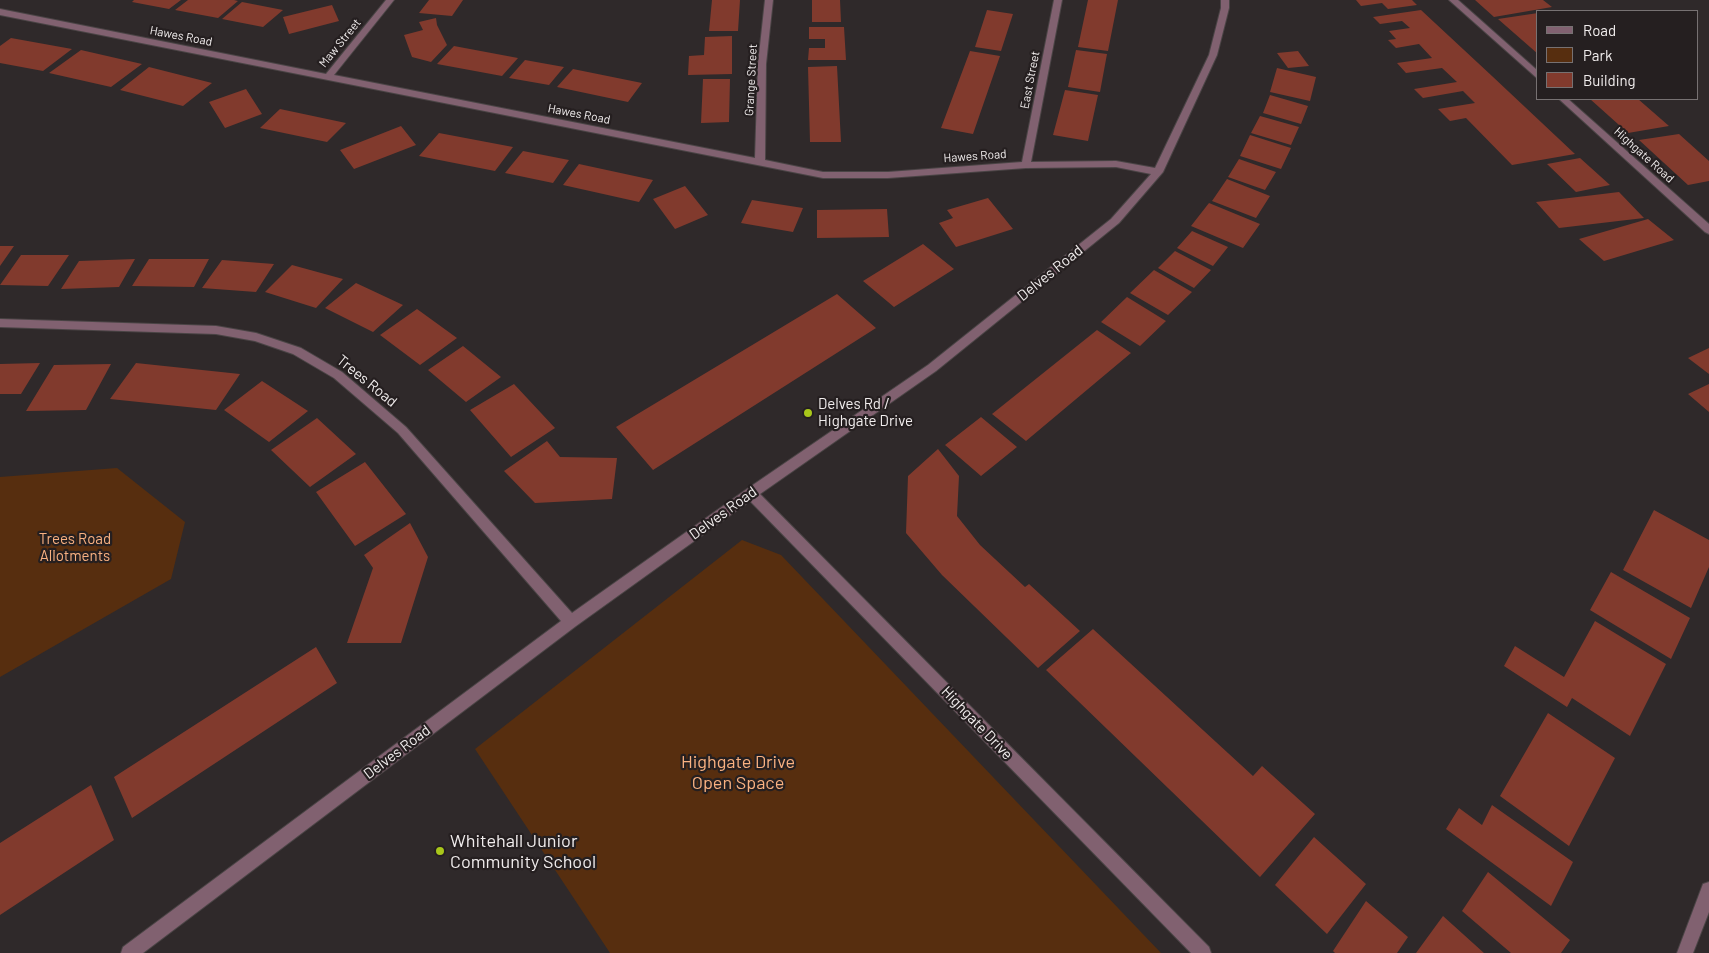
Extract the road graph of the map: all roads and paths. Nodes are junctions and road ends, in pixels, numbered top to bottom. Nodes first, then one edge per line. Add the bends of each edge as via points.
1 (390, 0) edge
2 (769, 0) edge
3 (1058, 0) edge
4 (1225, 0) edge
5 (1453, 0) edge
6 (0, 12) edge
7 (1536, 74) edge
8 (327, 78) junction
9 (1564, 100) edge
10 (760, 162) junction
11 (1026, 165) junction
12 (1158, 172) junction
13 (1709, 230) edge
14 (0, 323) edge
15 (751, 493) junction
16 (571, 622) junction
17 (1709, 890) edge
18 (129, 953) edge
19 (1203, 953) edge
20 (1685, 953) edge

1 - 8 street, Maw Street
2 - 10 street, Grange Street via 762,64
3 - 11 street, East Street
4 - 12 street, Delves Road via 1212,55
5 - 7 street
6 - 8 street, Hawes Road
8 - 10 street, Hawes Road
9 - 13 street, Highgate Road
10 - 11 street, Hawes Road via 823,175 888,175
11 - 12 street, Hawes Road via 1116,164
12 - 15 street, Delves Road via 1115,221 932,368
14 - 16 street, Trees Road via 216,330 256,337 297,351 338,375 402,430
15 - 16 street, Delves Road
15 - 19 street, Highgate Drive
16 - 18 street, Delves Road
17 - 20 street

